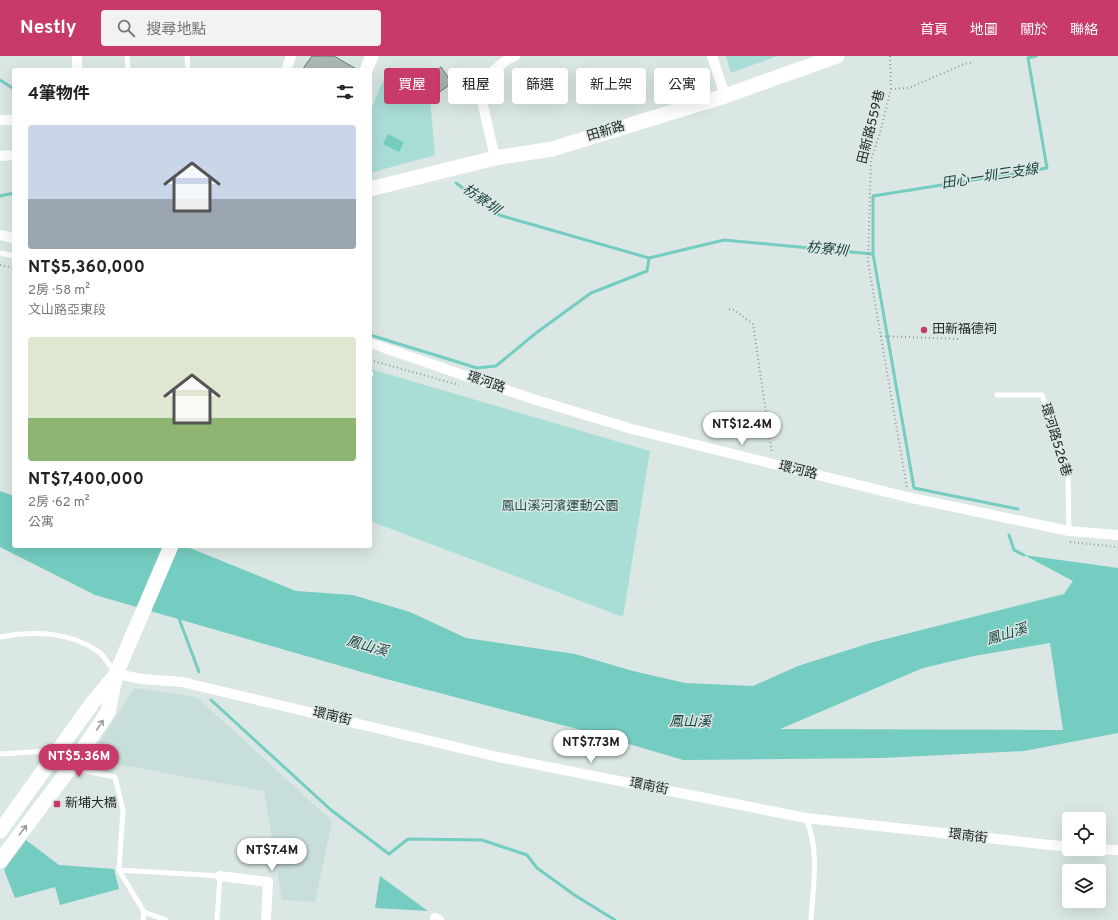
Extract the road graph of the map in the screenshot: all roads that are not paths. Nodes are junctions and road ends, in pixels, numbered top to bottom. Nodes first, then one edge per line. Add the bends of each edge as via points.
1 (77, 56) edge
2 (127, 56) edge
3 (187, 56) edge
4 (291, 56) edge
5 (372, 56) edge
6 (515, 56) edge
7 (712, 56) edge
8 (837, 56) edge
9 (77, 68) edge
10 (128, 68) edge
11 (188, 68) edge
12 (287, 68) edge
13 (367, 68) edge
14 (725, 96) junction
15 (0, 120) edge
16 (12, 120) edge
17 (12, 155) edge
18 (0, 156) edge
19 (496, 158) junction
20 (372, 189) edge
21 (0, 234) edge
22 (12, 237) edge
23 (0, 253) edge
24 (12, 256) edge
25 (372, 344) edge
26 (997, 395) dead end
27 (1069, 531) junction
28 (1118, 535) edge
29 (170, 548) edge
30 (0, 637) edge
31 (116, 674) junction
32 (0, 754) edge
33 (56, 754) junction
34 (70, 768) junction
35 (806, 818) junction
36 (0, 831) edge
37 (1062, 846) edge
38 (1106, 850) edge
39 (1118, 850) edge
40 (0, 861) edge
41 (119, 870) junction
42 (220, 876) junction
43 (144, 912) junction
44 (143, 920) edge
45 (166, 920) edge
46 (217, 920) edge
47 (266, 920) edge
48 (811, 920) edge

1 - 9 street
2 - 10 lane
3 - 11 lane
4 - 12 street
5 - 13 street
6 - 19 street via 478,83
7 - 14 street
8 - 14 main road, 田新路
14 - 19 main road, 田新路 via 552,149
15 - 16 street
17 - 18 street
19 - 20 main road, 田新路
21 - 22 street
23 - 24 lane
25 - 27 street, 環河路 via 533,399 632,429 907,497
26 - 27 lane, 環河路526巷 via 1042,395 1068,476
27 - 28 street, 環河路
29 - 31 main road
30 - 31 lane via 21,633 67,636 100,653
31 - 33 main road
34 -> 31 main road via 108,712
31 - 35 street, 環南街 via 182,682 498,757
32 - 33 lane via 48,751
33 - 34 lane
33 - 36 main road
40 -> 34 main road
34 - 41 lane via 115,777 124,810
35 - 37 street, 環南街
35 - 48 lane via 815,851
38 - 39 street
41 - 42 lane
41 - 43 lane
42 - 46 lane
42 - 47 street via 268,882
43 - 44 lane
43 - 45 lane

